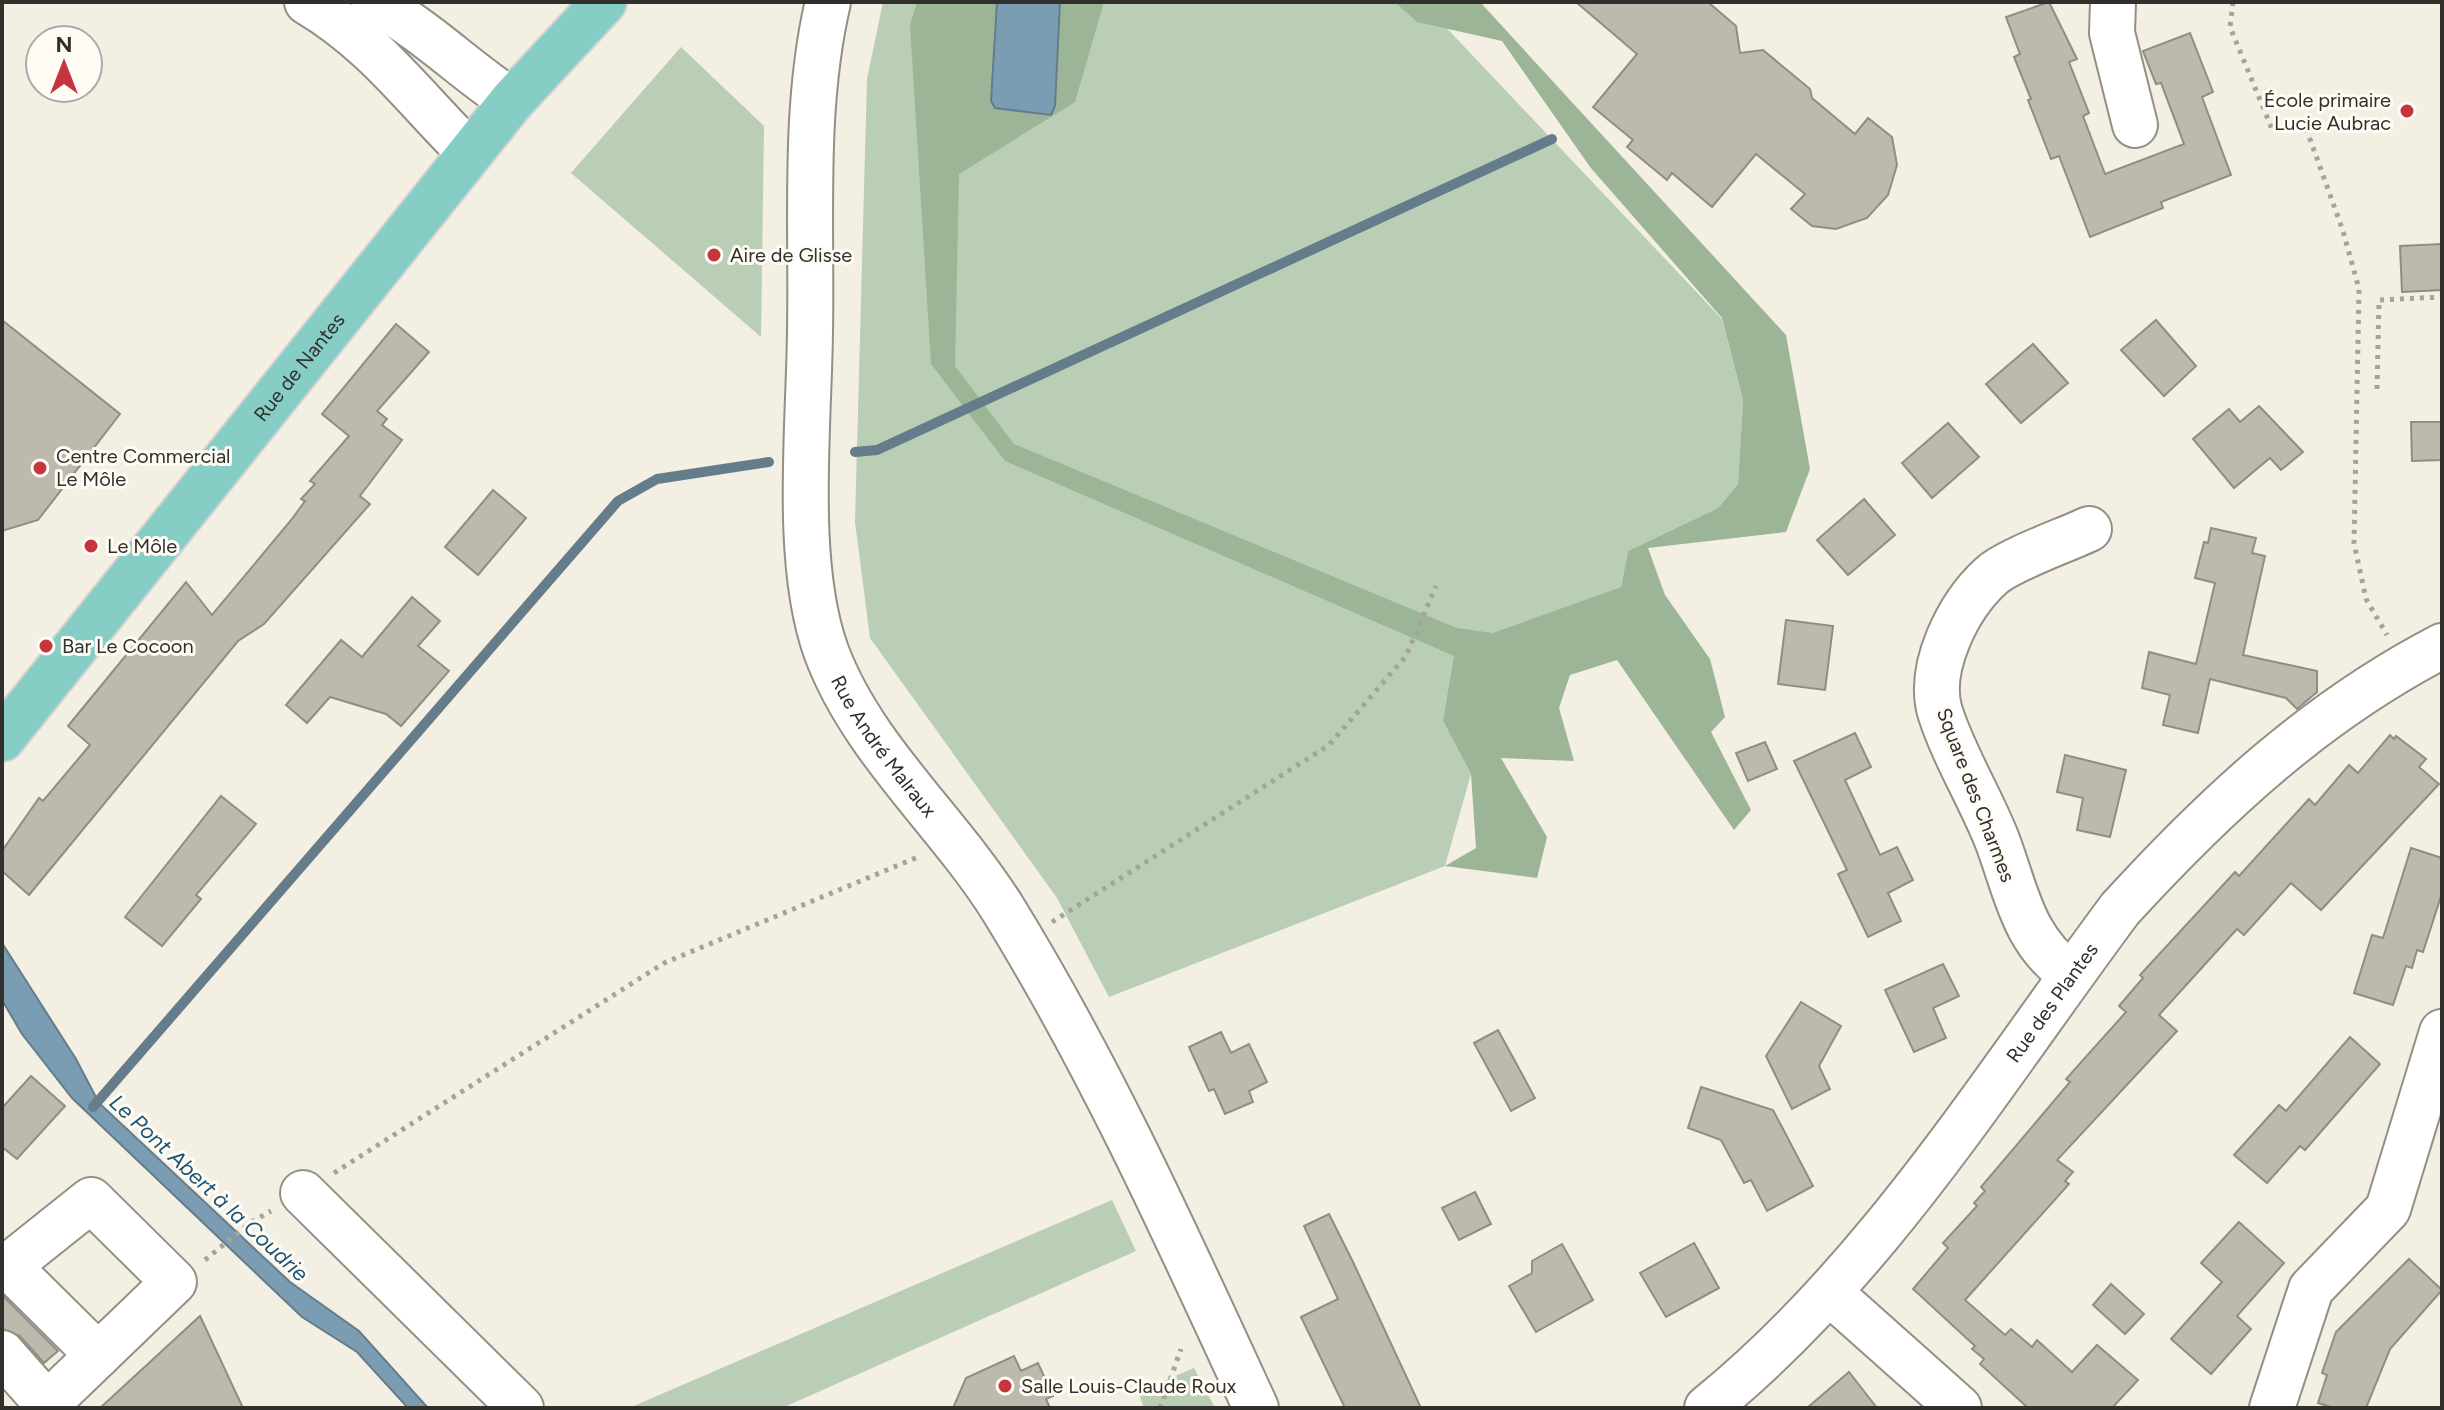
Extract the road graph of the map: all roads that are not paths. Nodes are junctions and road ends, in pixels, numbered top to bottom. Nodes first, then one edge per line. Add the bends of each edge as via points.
1 (307, 2) edge
2 (373, 2) edge
3 (604, 2) edge
4 (828, 2) edge
5 (2113, 2) edge
6 (512, 101) junction
7 (2135, 125) dead end
8 (470, 153) junction
9 (2089, 529) dead end
10 (2430, 660) edge
11 (2, 739) edge
12 (2071, 975) junction
13 (2442, 1032) edge
14 (303, 1193) road end
15 (5, 1268) edge
16 (1830, 1293) junction
17 (2, 1353) edge
18 (98, 1355) junction
19 (45, 1406) edge
20 (521, 1408) edge
21 (1256, 1408) edge
22 (1707, 1408) edge
23 (1959, 1408) edge
24 (2272, 1408) edge

1 - 8 street via 340,22 399,74
2 - 6 street via 408,20 450,58
3 - 6 main road, Rue de Nantes
4 - 21 street, Rue André Malraux via 814,106 808,519 813,609 845,692 1020,939 1124,1124
5 - 7 street via 2112,33
6 - 8 main road, Rue de Nantes
8 - 11 main road, Rue de Nantes
9 - 12 street, Square des Charmes via 1992,575 1956,621 1939,660 1939,710 1996,840 2027,929
10 - 12 street, Rue des Plantes via 2329,714 2274,757 2151,875
12 - 16 street, Rue des Plantes via 1869,1251
13 - 24 street via 2388,1209 2311,1289
14 - 20 street
15 - 18 street
15 - 18 street via 91,1200 174,1282
16 - 22 street, Rue des Plantes
16 - 23 street
17 - 19 street
18 - 19 street

